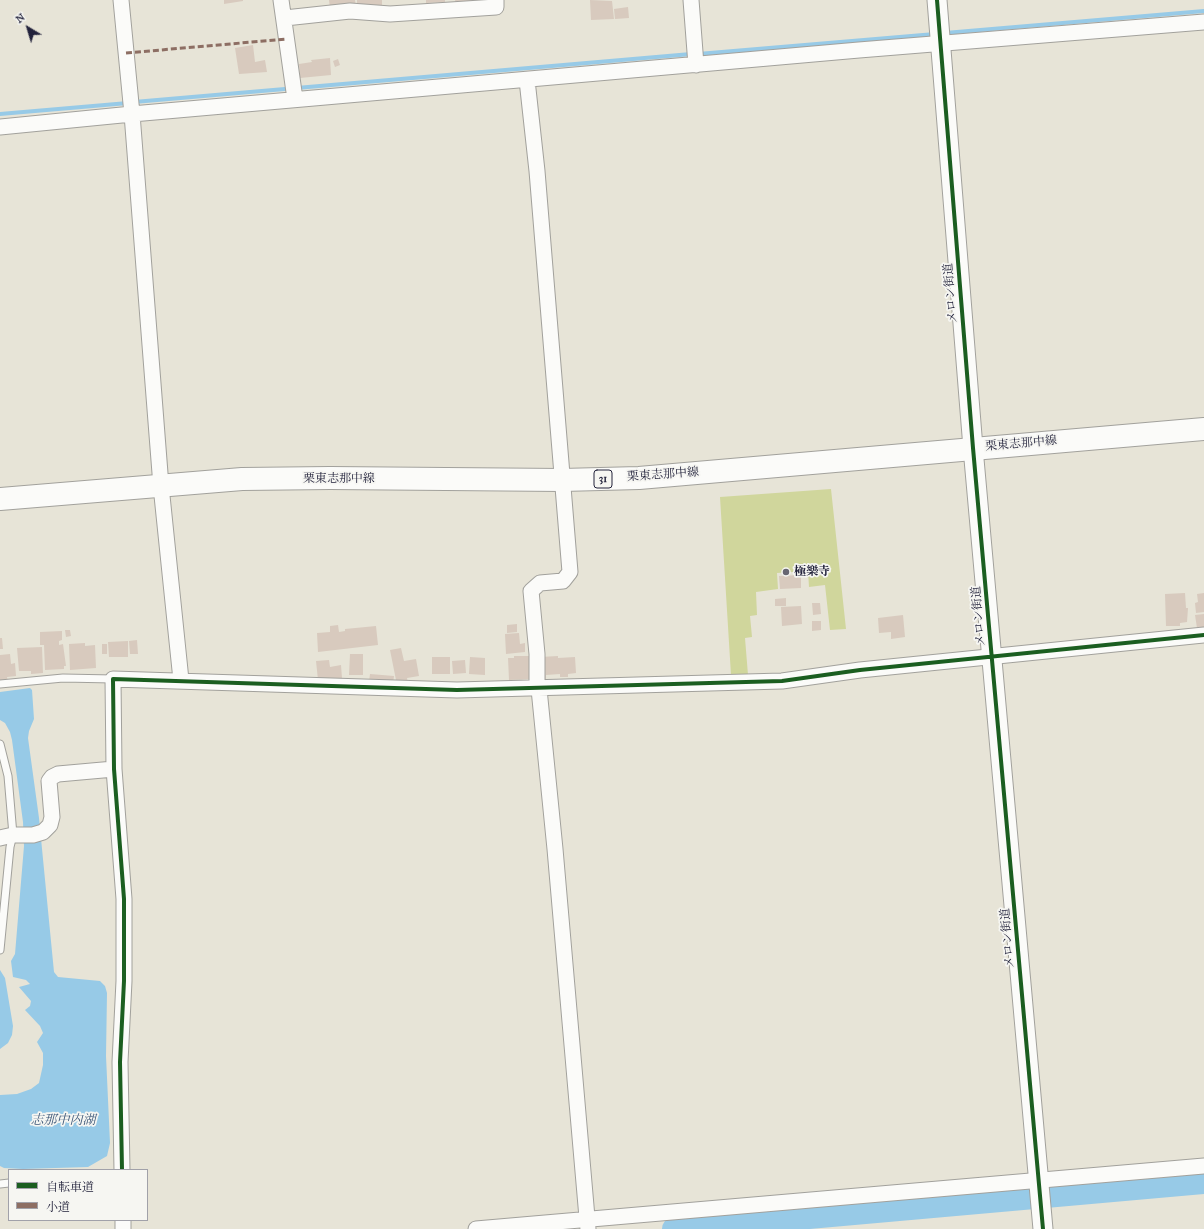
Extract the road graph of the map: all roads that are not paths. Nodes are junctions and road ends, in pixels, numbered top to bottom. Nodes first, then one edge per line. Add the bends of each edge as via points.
1 (121, 0) edge
2 (281, 0) edge
3 (496, 0) edge
4 (691, 0) edge
5 (937, 0) edge
6 (285, 18) junction
7 (1204, 22) edge
8 (940, 36) junction
9 (695, 56) junction
10 (527, 80) junction
11 (294, 91) junction
12 (131, 106) junction
13 (0, 127) edge
14 (1204, 429) edge
15 (973, 448) junction
16 (562, 480) junction
17 (162, 486) junction
18 (0, 499) edge
19 (1204, 635) edge
20 (993, 658) junction
21 (113, 679) junction
22 (181, 680) junction
23 (0, 684) edge
24 (539, 689) junction
25 (0, 744) edge
26 (114, 769) junction
27 (7, 837) edge
28 (0, 950) edge
29 (1204, 1166) edge
30 (122, 1169) edge
31 (1040, 1184) junction
32 (587, 1224) edge
33 (476, 1229) edge
34 (1043, 1229) edge

1 - 12 street
2 - 6 street
3 - 6 street via 496,7 390,14 350,11
4 - 9 street
5 - 8 street, メロン街道
6 - 11 street
7 - 8 street
8 - 9 street
8 - 15 street, メロン街道
9 - 10 street
10 - 11 street
10 - 16 street via 537,171
11 - 12 street
12 - 13 street
12 - 17 street
14 - 15 main road, 栗東志那中線 / 31
15 - 16 main road, 栗東志那中線 / 31 via 639,478
15 - 20 street, メロン街道
16 - 17 main road, 栗東志那中線 / 31 via 242,479
16 - 24 street via 570,572 563,581 540,584 531,591
17 - 18 main road, 栗東志那中線 / 31
17 - 22 street
19 - 20 street
20 - 24 street via 860,670 782,681
20 - 31 street, メロン街道
21 - 22 street
21 - 23 lane via 63,678
21 - 26 street
22 - 24 street via 382,689
24 - 32 street
25 - 27 lane via 8,776
26 - 27 street via 58,774 52,777 48,790 52,817 50,825 43,832 33,835
26 - 30 street via 124,899 124,981 120,1062
27 - 28 lane via 10,847
29 - 31 street
31 - 32 street
31 - 34 street, メロン街道
32 - 33 street

